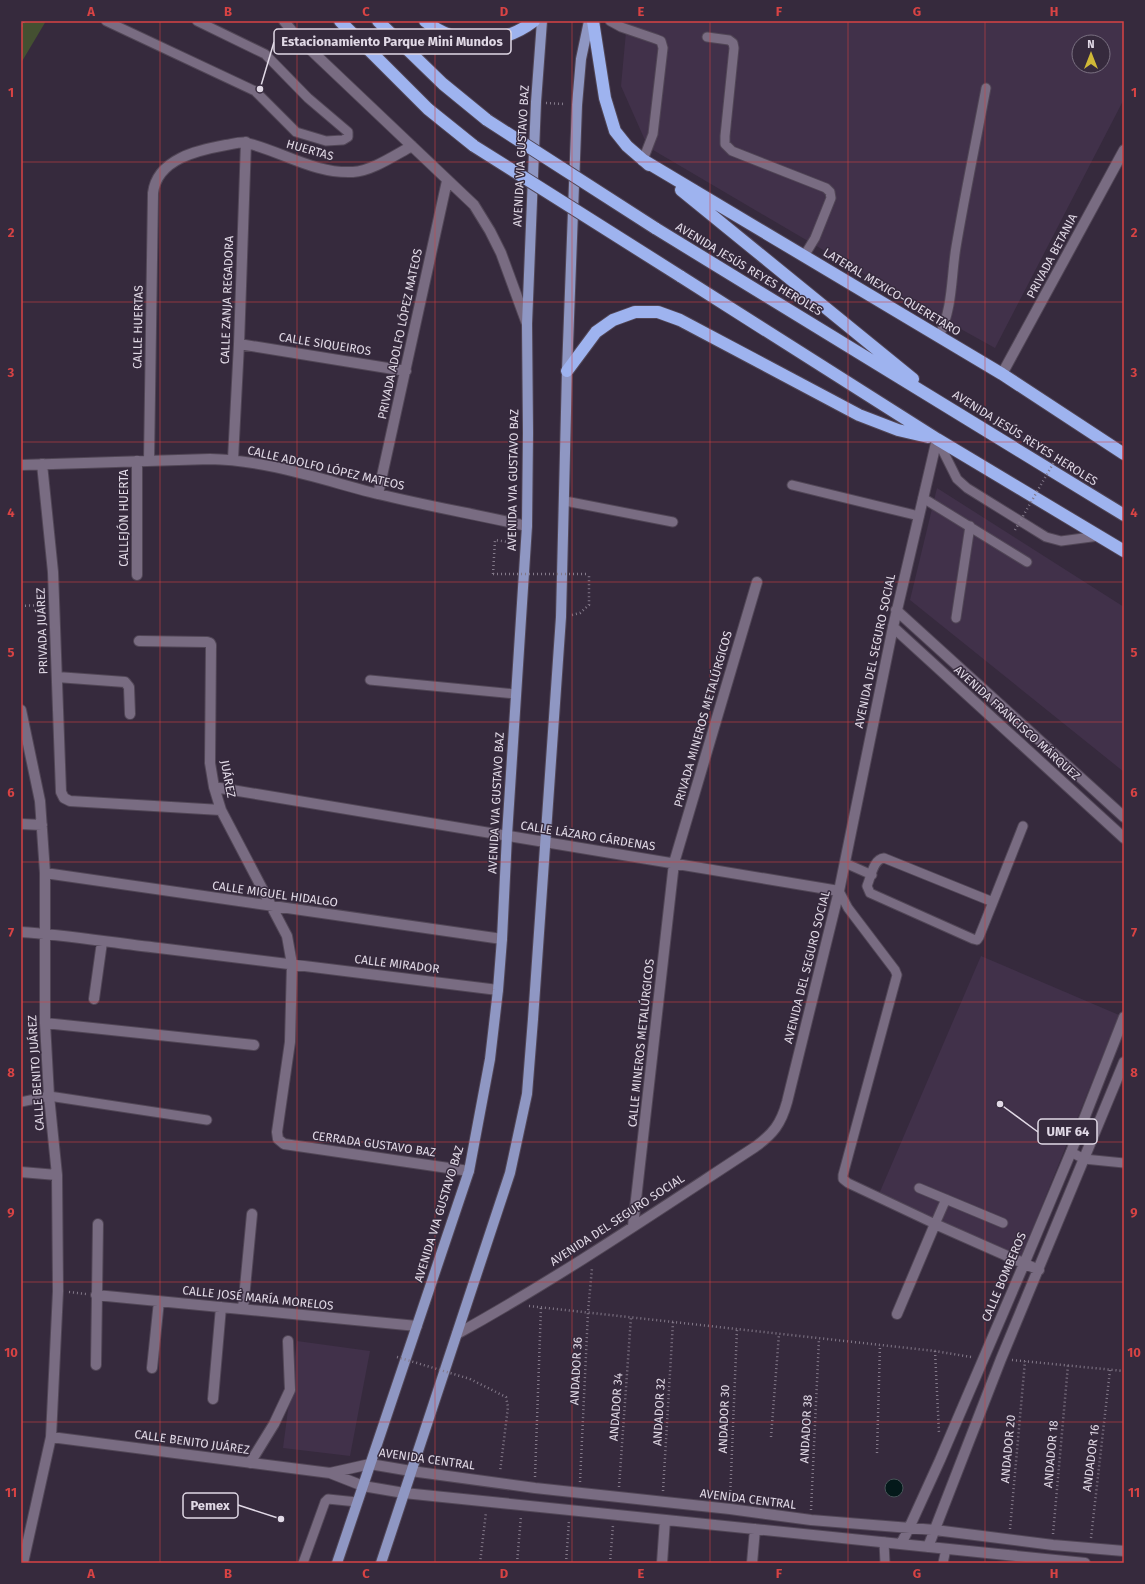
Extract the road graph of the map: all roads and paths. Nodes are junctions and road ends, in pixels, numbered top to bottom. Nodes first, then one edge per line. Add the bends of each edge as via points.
1 (24, 21) edge
2 (106, 21) edge
3 (197, 21) edge
4 (284, 21) edge
5 (340, 21) edge
6 (378, 21) edge
7 (425, 21) edge
8 (534, 21) edge
9 (542, 21) edge
10 (589, 21) edge
11 (593, 21) edge
12 (610, 21) edge
13 (21, 26) edge
14 (707, 37) dead end
15 (986, 88) dead end
16 (546, 103) dead end
17 (577, 105) junction
18 (246, 142) junction
19 (412, 146) junction
20 (1124, 150) edge
21 (643, 160) junction
22 (448, 181) junction
23 (804, 256) junction
24 (527, 324) junction
25 (939, 336) junction
26 (239, 344) junction
27 (406, 371) junction
28 (567, 371) junction
29 (1002, 374) junction
30 (949, 408) junction
31 (1030, 436) dead end
32 (937, 439) junction
33 (1124, 454) edge
34 (233, 459) junction
35 (149, 461) junction
36 (137, 462) junction
37 (42, 464) junction
38 (21, 465) edge
39 (792, 485) dead end
40 (378, 494) junction
41 (923, 498) junction
42 (565, 501) junction
43 (1124, 515) edge
44 (919, 516) junction
45 (673, 522) dead end
46 (527, 526) junction
47 (970, 526) junction
48 (1015, 530) dead end
49 (1099, 536) junction
50 (526, 544) junction
51 (1124, 551) edge
52 (1027, 562) dead end
53 (137, 575) dead end
54 (757, 582) dead end
55 (54, 605) junction
56 (21, 606) edge
57 (896, 610) junction
58 (561, 617) junction
59 (956, 618) dead end
60 (893, 627) junction
61 (139, 641) dead end
62 (57, 677) junction
63 (370, 680) dead end
64 (516, 694) junction
65 (21, 710) edge
66 (130, 714) dead end
67 (214, 787) junction
68 (221, 810) junction
69 (1124, 817) edge
70 (21, 824) edge
71 (42, 825) junction
72 (1023, 826) dead end
73 (507, 835) junction
74 (1124, 838) edge
75 (546, 842) junction
76 (674, 863) junction
77 (844, 863) junction
78 (45, 873) junction
79 (872, 875) junction
80 (839, 891) junction
81 (993, 902) junction
82 (272, 906) junction
83 (21, 932) edge
84 (44, 934) junction
85 (502, 939) junction
86 (102, 942) junction
87 (292, 964) junction
88 (498, 990) junction
89 (94, 999) dead end
90 (45, 1023) junction
91 (1123, 1023) edge
92 (254, 1045) dead end
93 (1124, 1062) edge
94 (49, 1096) junction
95 (21, 1102) edge
96 (207, 1120) dead end
97 (1071, 1152) junction
98 (1084, 1159) junction
99 (1124, 1163) edge
100 (469, 1171) junction
101 (21, 1172) edge
102 (57, 1175) junction
103 (919, 1188) dead end
104 (946, 1199) junction
105 (252, 1214) dead end
106 (1003, 1223) dead end
107 (98, 1224) dead end
108 (935, 1224) junction
109 (633, 1226) junction
110 (594, 1251) junction
111 (1024, 1264) junction
112 (1039, 1270) junction
113 (96, 1295) junction
114 (159, 1301) junction
115 (511, 1304) junction
116 (221, 1307) junction
117 (541, 1307) junction
118 (243, 1309) junction
119 (588, 1312) junction
120 (897, 1314) dead end
121 (631, 1317) junction
122 (673, 1322) junction
123 (417, 1326) junction
124 (737, 1329) junction
125 (457, 1334) junction
126 (779, 1334) junction
127 (819, 1338) junction
128 (288, 1341) dead end
129 (880, 1345) junction
130 (935, 1351) junction
131 (397, 1356) dead end
132 (983, 1359) junction
133 (1001, 1359) junction
134 (1024, 1361) junction
135 (96, 1365) dead end
136 (1068, 1365) junction
137 (152, 1368) dead end
138 (1110, 1370) junction
139 (1124, 1371) edge
140 (213, 1399) dead end
141 (939, 1436) dead end
142 (51, 1437) junction
143 (771, 1437) dead end
144 (877, 1452) dead end
145 (250, 1463) junction
146 (370, 1464) junction
147 (411, 1471) junction
148 (330, 1473) junction
149 (499, 1483) junction
150 (363, 1486) junction
151 (535, 1488) junction
152 (580, 1492) junction
153 (404, 1493) junction
154 (618, 1498) junction
155 (357, 1502) junction
156 (487, 1502) junction
157 (663, 1502) junction
158 (522, 1505) junction
159 (730, 1509) junction
160 (570, 1510) junction
161 (614, 1515) junction
162 (666, 1520) junction
163 (811, 1520) junction
164 (910, 1528) junction
165 (755, 1529) junction
166 (935, 1530) junction
167 (1009, 1539) junction
168 (884, 1542) junction
169 (901, 1544) junction
170 (1053, 1545) junction
171 (928, 1547) junction
172 (946, 1548) junction
173 (1089, 1548) junction
174 (1124, 1551) edge
175 (1052, 1561) edge
176 (24, 1563) edge
177 (303, 1563) edge
178 (337, 1563) edge
179 (382, 1563) edge
180 (480, 1563) edge
181 (517, 1563) edge
182 (566, 1563) edge
183 (610, 1563) edge
184 (662, 1563) edge
185 (752, 1563) edge
186 (885, 1563) edge
187 (943, 1563) edge
188 (1085, 1563) edge

1 - 13 path
2 - 3 lane via 255,91 296,132 326,141 343,140 348,137 348,132 308,98 266,54
4 - 19 street via 296,36
5 - 32 highway, bridge via 428,109 474,146
6 - 30 highway, AVENIDA JESÚS REYES HEROLES, bridge via 443,84 487,120 655,228
7 - 8 highway via 436,30 455,38 479,40 500,38 522,30
9 - 24 main road, AVENIDA VIA GUSTAVO BAZ
10 - 17 main road via 581,58
11 - 21 highway via 605,98 615,131
12 - 21 lane via 621,28 660,41 663,48 653,134
14 - 23 lane via 729,40 734,48 725,144 732,151 826,188 830,192 831,198 815,238
15 - 25 lane via 956,249 950,304
16 - 17 path
17 - 28 main road
18 - 19 street, HUERTAS via 308,165 353,172 366,170
18 - 26 street, CALLE ZANJA REGADORA
18 - 35 street, CALLE HUERTAS via 203,149 166,167 154,184
19 - 22 street
20 - 29 street, PRIVADA BETANIA
21 - 23 highway, LATERAL MEXICO-QUERETARO
21 - 30 highway
22 - 24 street via 474,205 490,231
22 - 27 street, PRIVADA ADOLFO LÓPEZ MATEOS
23 - 25 highway, LATERAL MEXICO-QUERETARO
24 - 46 main road, AVENIDA VIA GUSTAVO BAZ
25 - 29 highway, LATERAL MEXICO-QUERETARO
26 - 27 street, CALLE SIQUEIROS
26 - 34 street, CALLE ZANJA REGADORA
27 - 40 street, PRIVADA ADOLFO LÓPEZ MATEOS
28 - 32 highway via 596,332 613,320 635,312 658,312 680,320 859,415 898,430
28 - 42 main road
29 - 33 highway, LATERAL MEXICO-QUERETARO
30 - 43 highway, AVENIDA JESÚS REYES HEROLES
31 - 48 path, bridge via 1058,455
32 - 41 street, AVENIDA DEL SEGURO SOCIAL
32 - 49 highway
32 - 49 lane via 957,479 967,488 1046,537 1061,541
34 - 35 street, CALLE ADOLFO LÓPEZ MATEOS
34 - 40 street, CALLE ADOLFO LÓPEZ MATEOS
35 - 36 street, CALLE ADOLFO LÓPEZ MATEOS
36 - 37 street, CALLE ADOLFO LÓPEZ MATEOS
36 - 53 street, CALLEJÓN HUERTA
37 - 38 street, CALLE ADOLFO LÓPEZ MATEOS
37 - 55 street, PRIVADA JUÁREZ
39 - 44 lane
40 - 46 street, CALLE ADOLFO LÓPEZ MATEOS
41 - 44 street, AVENIDA DEL SEGURO SOCIAL
41 - 47 lane
42 - 45 lane
42 - 58 main road
44 - 57 street, AVENIDA DEL SEGURO SOCIAL
46 - 50 main road, AVENIDA VIA GUSTAVO BAZ
47 - 52 lane
47 - 59 lane
49 - 51 highway
50 - 58 path, bridge via 495,540 493,574 589,574 589,605 580,613
50 - 64 main road, AVENIDA VIA GUSTAVO BAZ
54 - 76 street, PRIVADA MINEROS METALÚRGICOS
55 - 56 path
55 - 62 street, PRIVADA JUÁREZ
57 - 60 street, AVENIDA DEL SEGURO SOCIAL
57 - 69 street, AVENIDA FRANCISCO MÁRQUEZ
58 - 75 main road
60 - 74 street, AVENIDA FRANCISCO MÁRQUEZ
60 - 77 street, AVENIDA DEL SEGURO SOCIAL
61 - 67 street, JUÁREZ via 210,643 210,764
62 - 66 street via 125,682 128,684
62 - 68 street, PRIVADA JUÁREZ via 61,792 64,798 70,801
63 - 64 lane
64 - 73 main road, AVENIDA VIA GUSTAVO BAZ
65 - 71 street, CALLE BENITO JUÁREZ via 40,801
67 - 68 street, JUÁREZ
67 - 73 street, CALLE LÁZARO CÁRDENAS
68 - 82 street, JUÁREZ
70 - 71 street
71 - 78 street, CALLE BENITO JUÁREZ
72 - 81 lane
73 - 75 street, CALLE LÁZARO CÁRDENAS
73 - 85 main road, AVENIDA VIA GUSTAVO BAZ
75 - 76 street, CALLE LÁZARO CÁRDENAS
75 - 125 main road via 527,1094 510,1173
76 - 80 street, CALLE LÁZARO CÁRDENAS
76 - 109 street, CALLE MINEROS METALÚRGICOS
77 - 79 lane
77 - 80 street, AVENIDA DEL SEGURO SOCIAL
78 - 82 street, CALLE MIGUEL HIDALGO
78 - 84 street, CALLE BENITO JUÁREZ
79 - 81 lane via 876,861 884,858
79 - 81 lane via 868,886 870,893 977,940
80 - 108 lane via 848,908 897,975 843,1179
80 - 109 street, AVENIDA DEL SEGURO SOCIAL via 784,1115 777,1127 755,1147
82 - 85 street, CALLE MIGUEL HIDALGO
82 - 87 street via 287,936
83 - 84 street, CALLE MIRADOR
84 - 86 street, CALLE MIRADOR
84 - 90 street, CALLE BENITO JUÁREZ
85 - 88 main road, AVENIDA VIA GUSTAVO BAZ
86 - 87 street, CALLE MIRADOR
86 - 89 street
87 - 88 street, CALLE MIRADOR
87 - 100 street, CERRADA GUSTAVO BAZ via 290,1042 276,1132 278,1139 284,1144
88 - 100 main road, AVENIDA VIA GUSTAVO BAZ via 490,1059
90 - 92 street
90 - 94 street, CALLE BENITO JUÁREZ
91 - 97 street, CALLE BOMBEROS
93 - 98 street
94 - 95 lane
94 - 96 lane
94 - 102 street, CALLE BENITO JUÁREZ
97 - 98 lane
97 - 111 street, CALLE BOMBEROS
98 - 99 lane
98 - 112 street
100 - 123 main road, AVENIDA VIA GUSTAVO BAZ
101 - 102 street
102 - 142 street, CALLE BENITO JUÁREZ via 58,1291
103 - 104 lane
104 - 106 lane
104 - 108 lane
105 - 118 street
107 - 113 street
108 - 111 street
108 - 120 street
109 - 110 street, AVENIDA DEL SEGURO SOCIAL
110 - 115 street, AVENIDA DEL SEGURO SOCIAL
110 - 119 path, ANDADOR 36
111 - 112 street
111 - 132 street, CALLE BOMBEROS
112 - 133 street
113 - 114 street, CALLE JOSÉ MARÍA MORELOS
113 - 135 street
114 - 116 street, CALLE JOSÉ MARÍA MORELOS
114 - 137 street
115 - 117 path
115 - 125 street, AVENIDA DEL SEGURO SOCIAL
116 - 118 street, CALLE JOSÉ MARÍA MORELOS
116 - 140 street
117 - 119 path
117 - 151 path
118 - 123 street, CALLE JOSÉ MARÍA MORELOS
119 - 121 path
119 - 152 path, ANDADOR 36
121 - 122 path
121 - 154 path, ANDADOR 34
122 - 124 path
122 - 157 path, ANDADOR 32
123 - 146 main road, AVENIDA VIA GUSTAVO BAZ
124 - 126 path
124 - 159 path, ANDADOR 30
125 - 147 main road
126 - 127 path
126 - 143 path
127 - 129 path
127 - 163 path, ANDADOR 38
128 - 145 street via 290,1390 274,1424
129 - 130 path
129 - 144 path
130 - 132 path
130 - 141 path
131 - 149 path, bridge via 470,1379 506,1397 508,1407
132 - 164 street, CALLE BOMBEROS
133 - 134 path
133 - 166 street
134 - 136 path
134 - 167 path, ANDADOR 20
136 - 138 path
136 - 170 path, ANDADOR 18
138 - 139 path
138 - 173 path, ANDADOR 16
142 - 145 street, CALLE BENITO JUÁREZ
142 - 176 street, CALLE BENITO JUÁREZ
145 - 148 street, CALLE BENITO JUÁREZ
146 - 147 street, AVENIDA CENTRAL
146 - 148 street, CALLE BENITO JUÁREZ
146 - 150 main road, AVENIDA VIA GUSTAVO BAZ
147 - 149 street, AVENIDA CENTRAL
147 - 153 main road
148 - 150 street, CALLE BENITO JUÁREZ
149 - 151 street, AVENIDA CENTRAL
150 - 153 street
150 - 155 main road, AVENIDA VIA GUSTAVO BAZ
151 - 152 street, AVENIDA CENTRAL
152 - 154 street, AVENIDA CENTRAL
153 - 156 street
153 - 179 main road
154 - 157 street, AVENIDA CENTRAL
155 - 177 lane via 328,1499 325,1502
155 - 178 main road, AVENIDA VIA GUSTAVO BAZ
156 - 158 street
156 - 180 path
157 - 159 street, AVENIDA CENTRAL
158 - 160 street
158 - 181 path
159 - 163 street, AVENIDA CENTRAL
160 - 161 street
160 - 182 path
161 - 162 street
161 - 183 path
162 - 165 street
162 - 184 street
163 - 164 street, AVENIDA CENTRAL
164 - 166 street, AVENIDA CENTRAL
164 - 169 street, CALLE BOMBEROS
165 - 168 street
165 - 185 street
166 - 167 street, AVENIDA CENTRAL
166 - 171 street
167 - 170 street, AVENIDA CENTRAL
168 - 169 street
168 - 186 lane
169 - 171 street
170 - 173 street, AVENIDA CENTRAL
171 - 172 street
172 - 175 street
172 - 187 lane
173 - 174 street, AVENIDA CENTRAL
175 - 188 street

